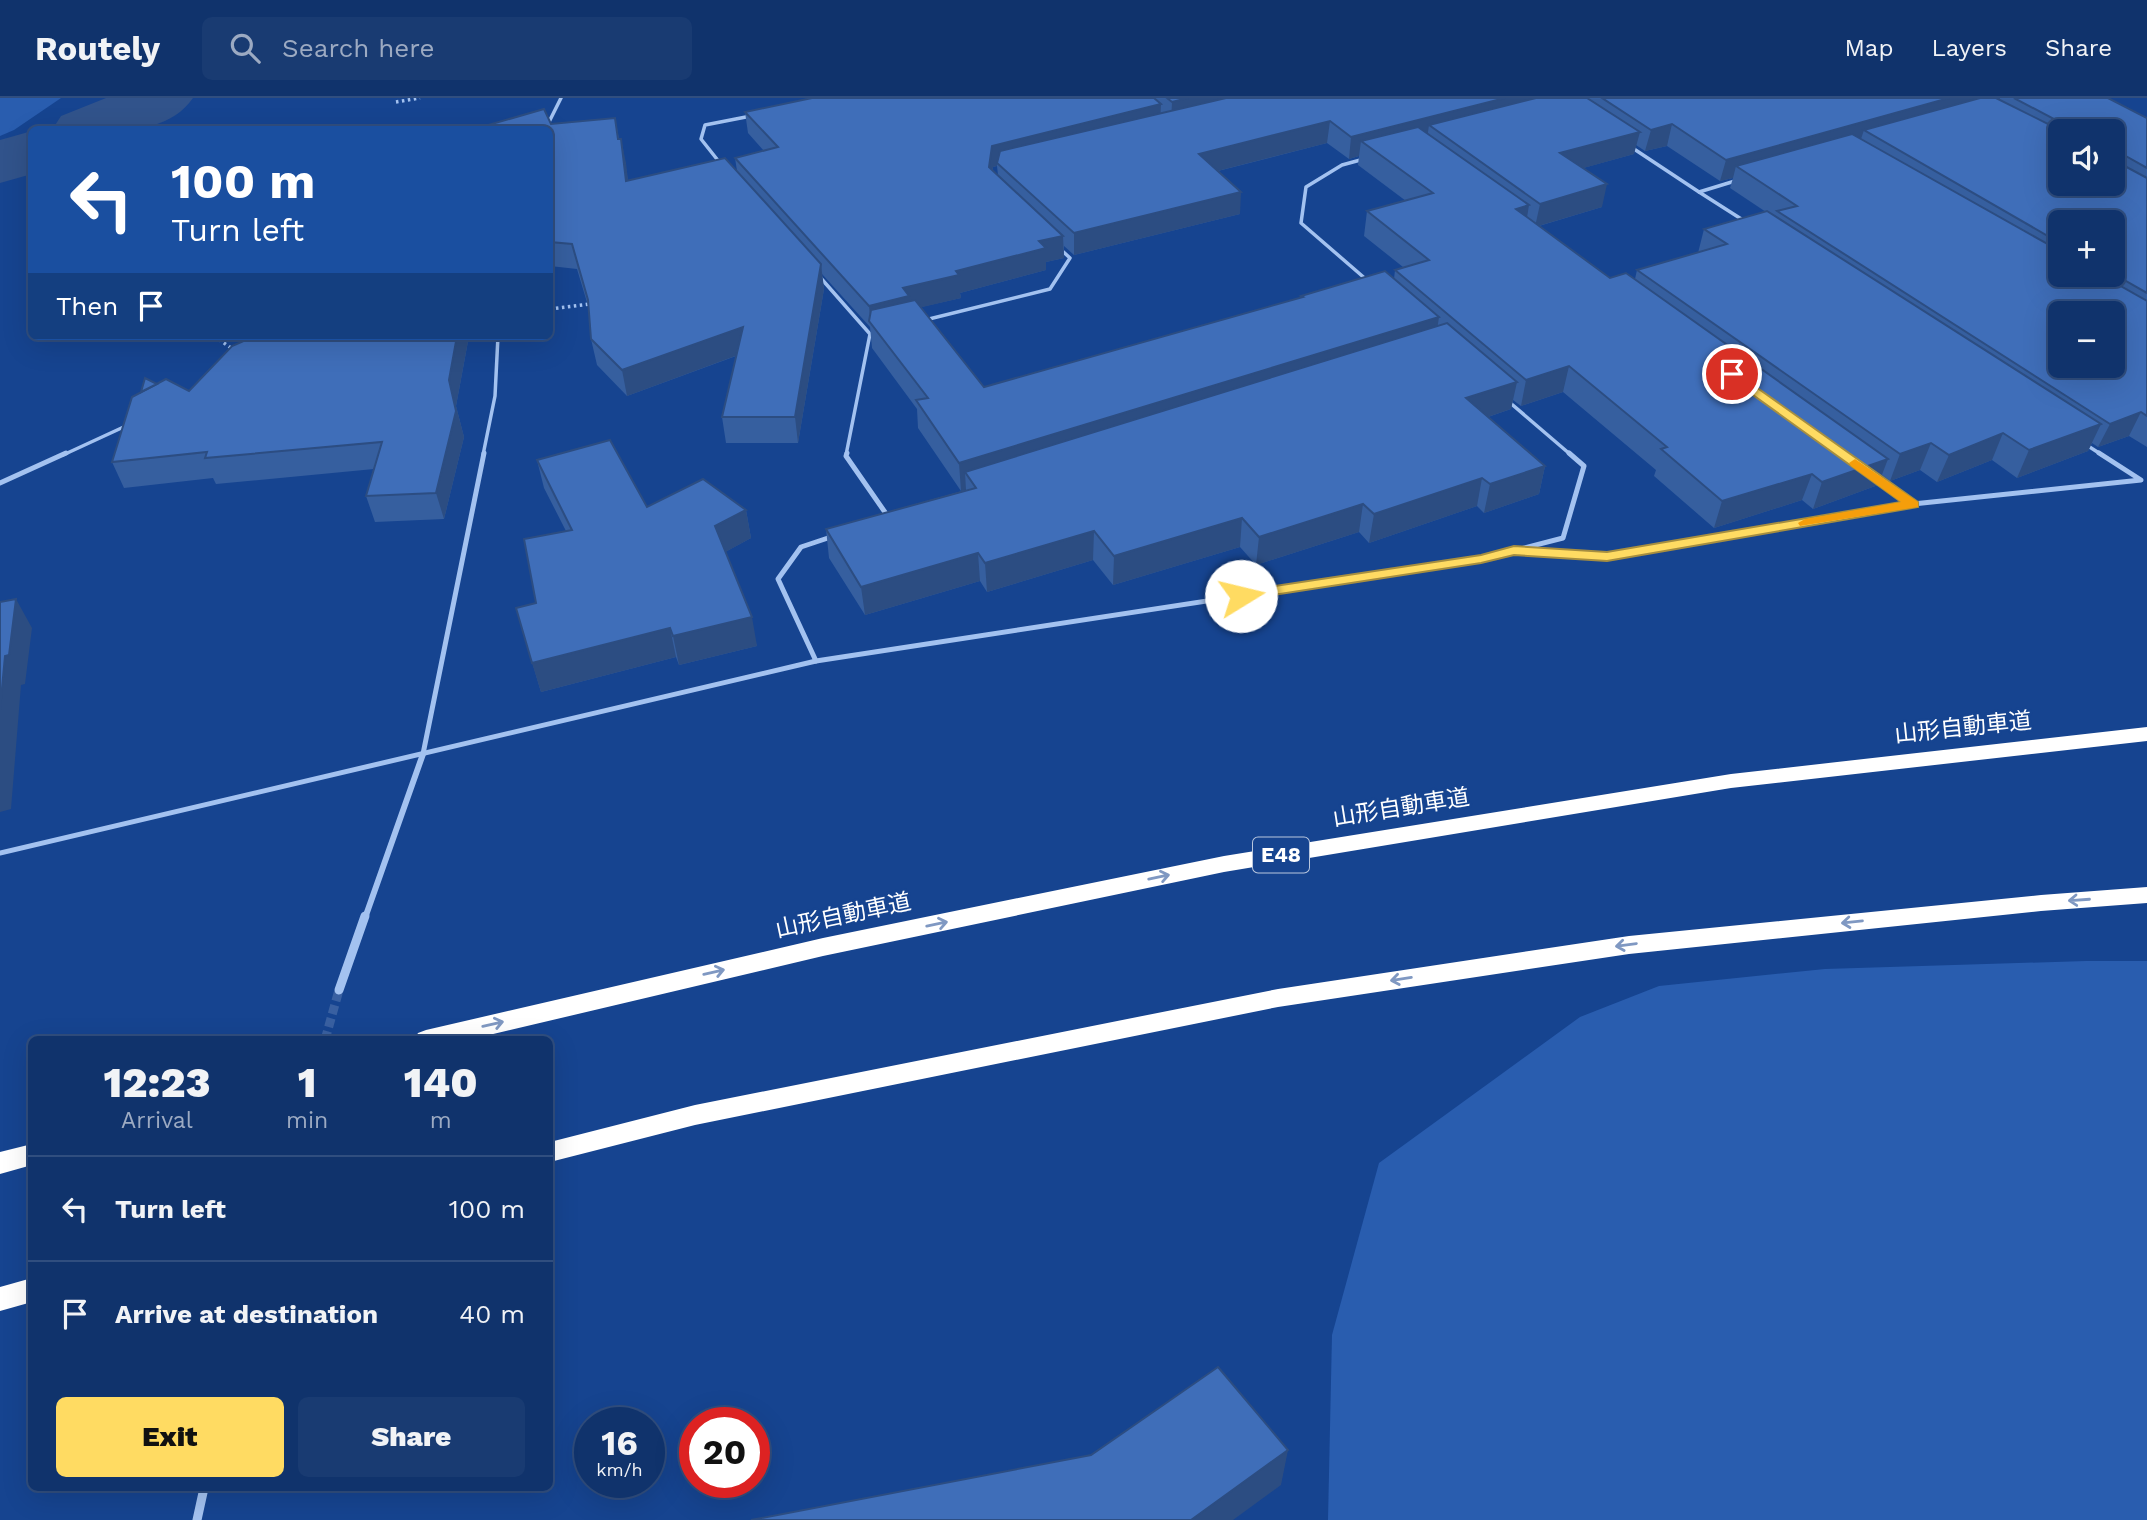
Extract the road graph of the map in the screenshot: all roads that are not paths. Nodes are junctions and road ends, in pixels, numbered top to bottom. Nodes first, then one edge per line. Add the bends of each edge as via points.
1 (561, 98) edge
2 (759, 115) edge
3 (547, 126) edge
4 (1623, 142) edge
5 (1366, 159) edge
6 (725, 169) edge
7 (1739, 180) edge
8 (1699, 191) junction
9 (1757, 229) edge
10 (1051, 240) edge
11 (815, 272) edge
12 (1372, 284) edge
13 (921, 321) edge
14 (883, 331) edge
15 (870, 334) junction
16 (498, 340) edge
17 (1503, 397) edge
18 (136, 421) edge
19 (2083, 442) edge
20 (1868, 472) edge
21 (2144, 480) edge
22 (0, 483) edge
23 (1913, 504) junction
24 (902, 514) edge
25 (889, 518) junction
26 (877, 522) edge
27 (839, 534) edge
28 (1514, 550) junction
29 (816, 661) junction
30 (2147, 734) edge
31 (423, 754) junction
32 (0, 853) edge
33 (2147, 895) edge
34 (338, 990) tunnel mouth
35 (443, 1036) edge
36 (553, 1151) edge
37 (28, 1155) edge
38 (0, 1163) edge
39 (28, 1291) edge
40 (0, 1299) edge
41 (203, 1491) edge
42 (197, 1520) edge

1 - 3 lane
2 - 6 lane via 705,125 701,139
4 - 8 lane
5 - 12 lane via 1342,165 1306,187 1301,223
7 - 8 lane
8 - 9 lane
10 - 13 lane via 1070,258 1051,289
11 - 15 lane
14 - 15 lane
15 - 25 lane via 846,456
16 - 31 lane via 495,396
17 - 28 lane via 1584,466 1563,538
18 - 22 lane
19 - 21 lane
20 - 23 lane
21 - 23 lane
23 - 28 lane via 1607,557
24 - 25 lane
25 - 26 lane
27 - 29 lane via 801,547 778,579
28 - 29 lane via 1481,559
29 - 31 lane
35 -> 30 highway, 山形自動車道 / E48 via 823,947 1224,864 1731,781
31 - 32 lane
31 - 34 street
33 -> 36 highway via 1629,945 1278,998 695,1115
37 - 38 highway
39 - 40 highway
41 - 42 street

